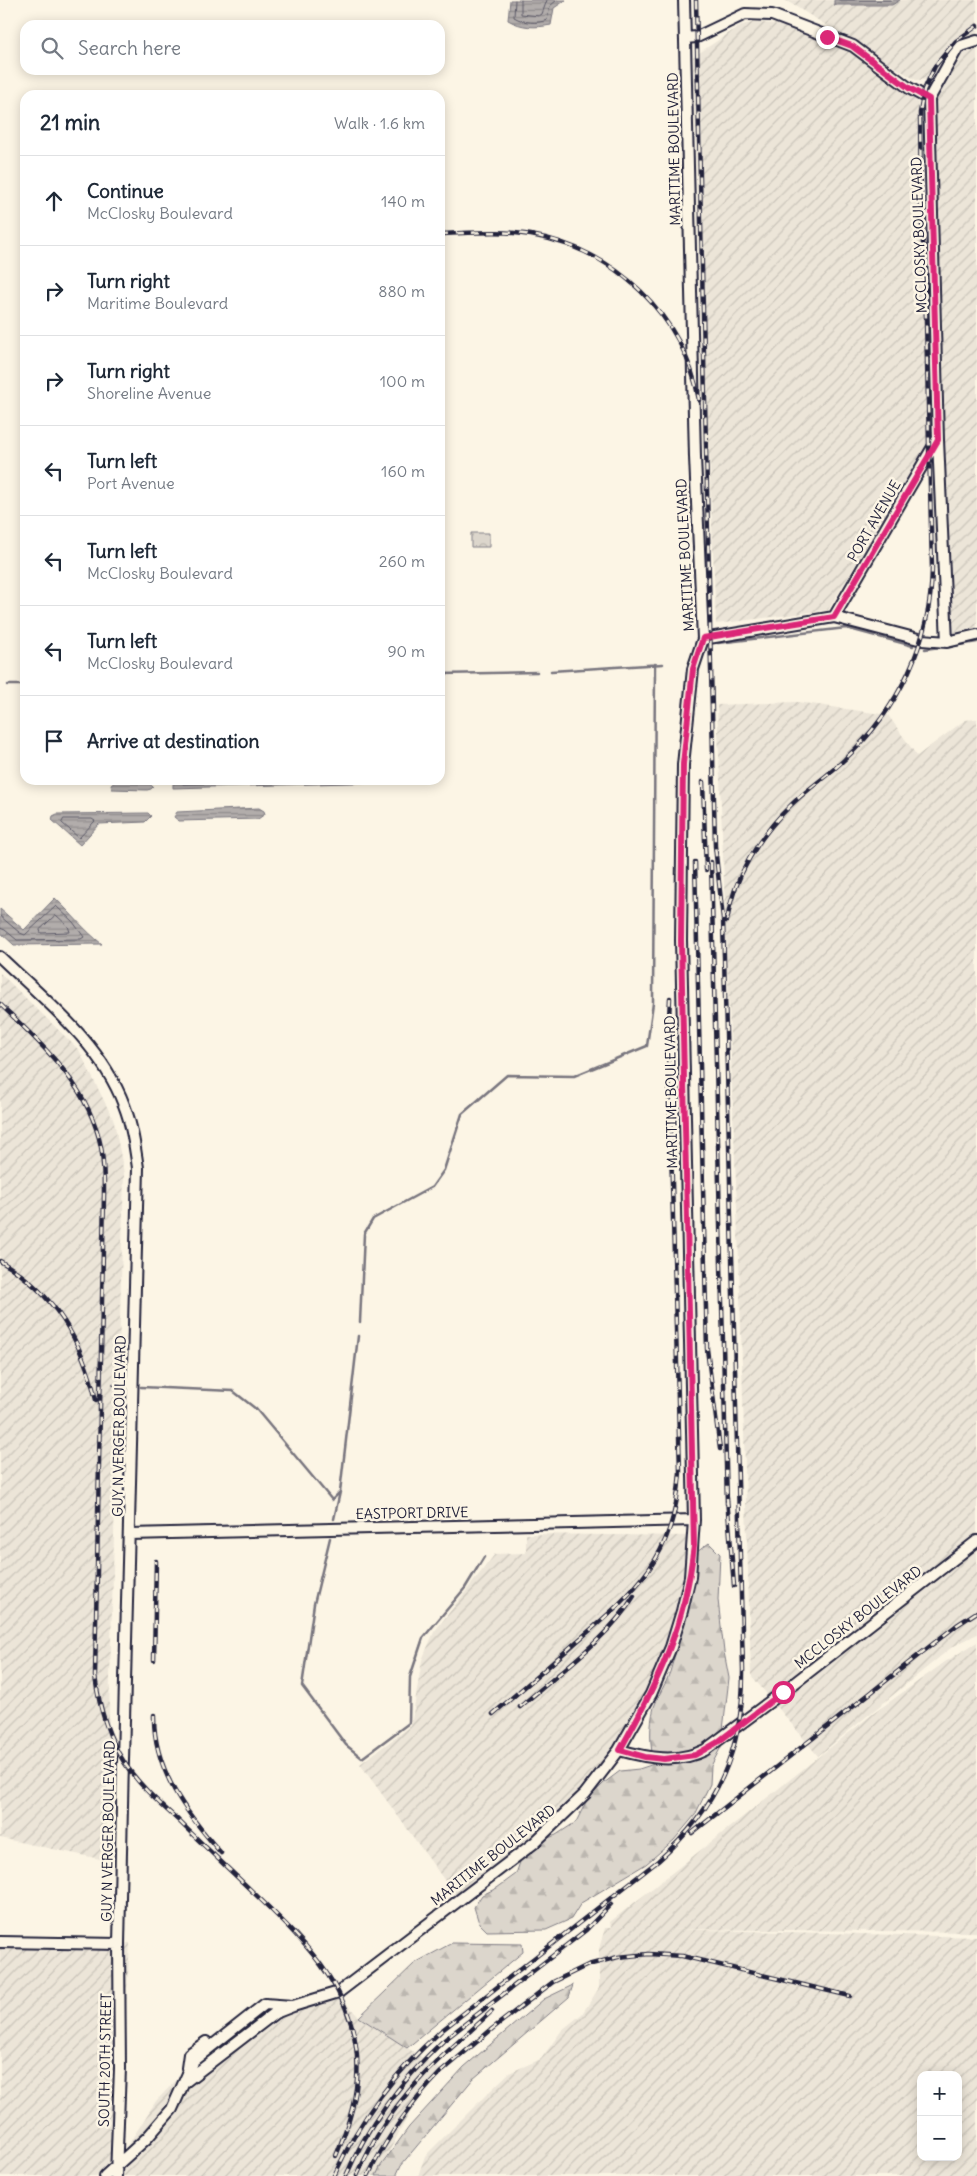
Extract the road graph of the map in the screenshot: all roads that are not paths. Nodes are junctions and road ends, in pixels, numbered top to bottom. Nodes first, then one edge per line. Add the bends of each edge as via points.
1 (684, 0) edge
2 (685, 38) junction
3 (977, 41) edge
4 (929, 99) junction
5 (938, 440) junction
6 (834, 617) junction
7 (977, 635) edge
8 (703, 638) junction
9 (947, 642) junction
10 (0, 958) edge
11 (694, 1520) junction
12 (130, 1534) junction
13 (977, 1540) edge
14 (620, 1750) junction
15 (0, 1942) edge
16 (119, 1944) junction
17 (293, 2006) junction
18 (185, 2082) junction
19 (116, 2171) edge
20 (105, 2176) edge

1 - 2 street, MARITIME BOULEVARD
2 - 4 street via 697,37 745,14 772,15 852,46
2 - 8 street, MARITIME BOULEVARD via 694,457
3 - 4 street via 958,47
4 - 5 street, MCCLOSKY BOULEVARD
5 - 6 street, PORT AVENUE
5 - 9 street, MCCLOSKY BOULEVARD
6 - 8 street
6 - 9 street via 922,640
7 - 9 street
8 - 11 street, MARITIME BOULEVARD via 693,669 683,764 681,940
10 - 12 street, GUY N VERGER BOULEVARD via 68,1022 105,1068 124,1105 136,1149 138,1189
11 - 12 street, EASTPORT DRIVE
11 - 14 street, MARITIME BOULEVARD via 690,1577 671,1647 651,1694
12 - 16 street, GUY N VERGER BOULEVARD
13 - 14 street, MCCLOSKY BOULEVARD via 705,1750 695,1755 664,1759
14 - 17 street, MARITIME BOULEVARD via 562,1818 509,1863 339,1992
15 - 16 street
16 - 19 street, SOUTH 20TH STREET via 120,2068
17 - 18 street, MARITIME BOULEVARD via 275,2014
17 - 18 street, MARITIME BOULEVARD via 265,2004 194,2060
18 - 19 street, MARITIME BOULEVARD via 172,2109
19 - 20 street, MARITIME BOULEVARD

